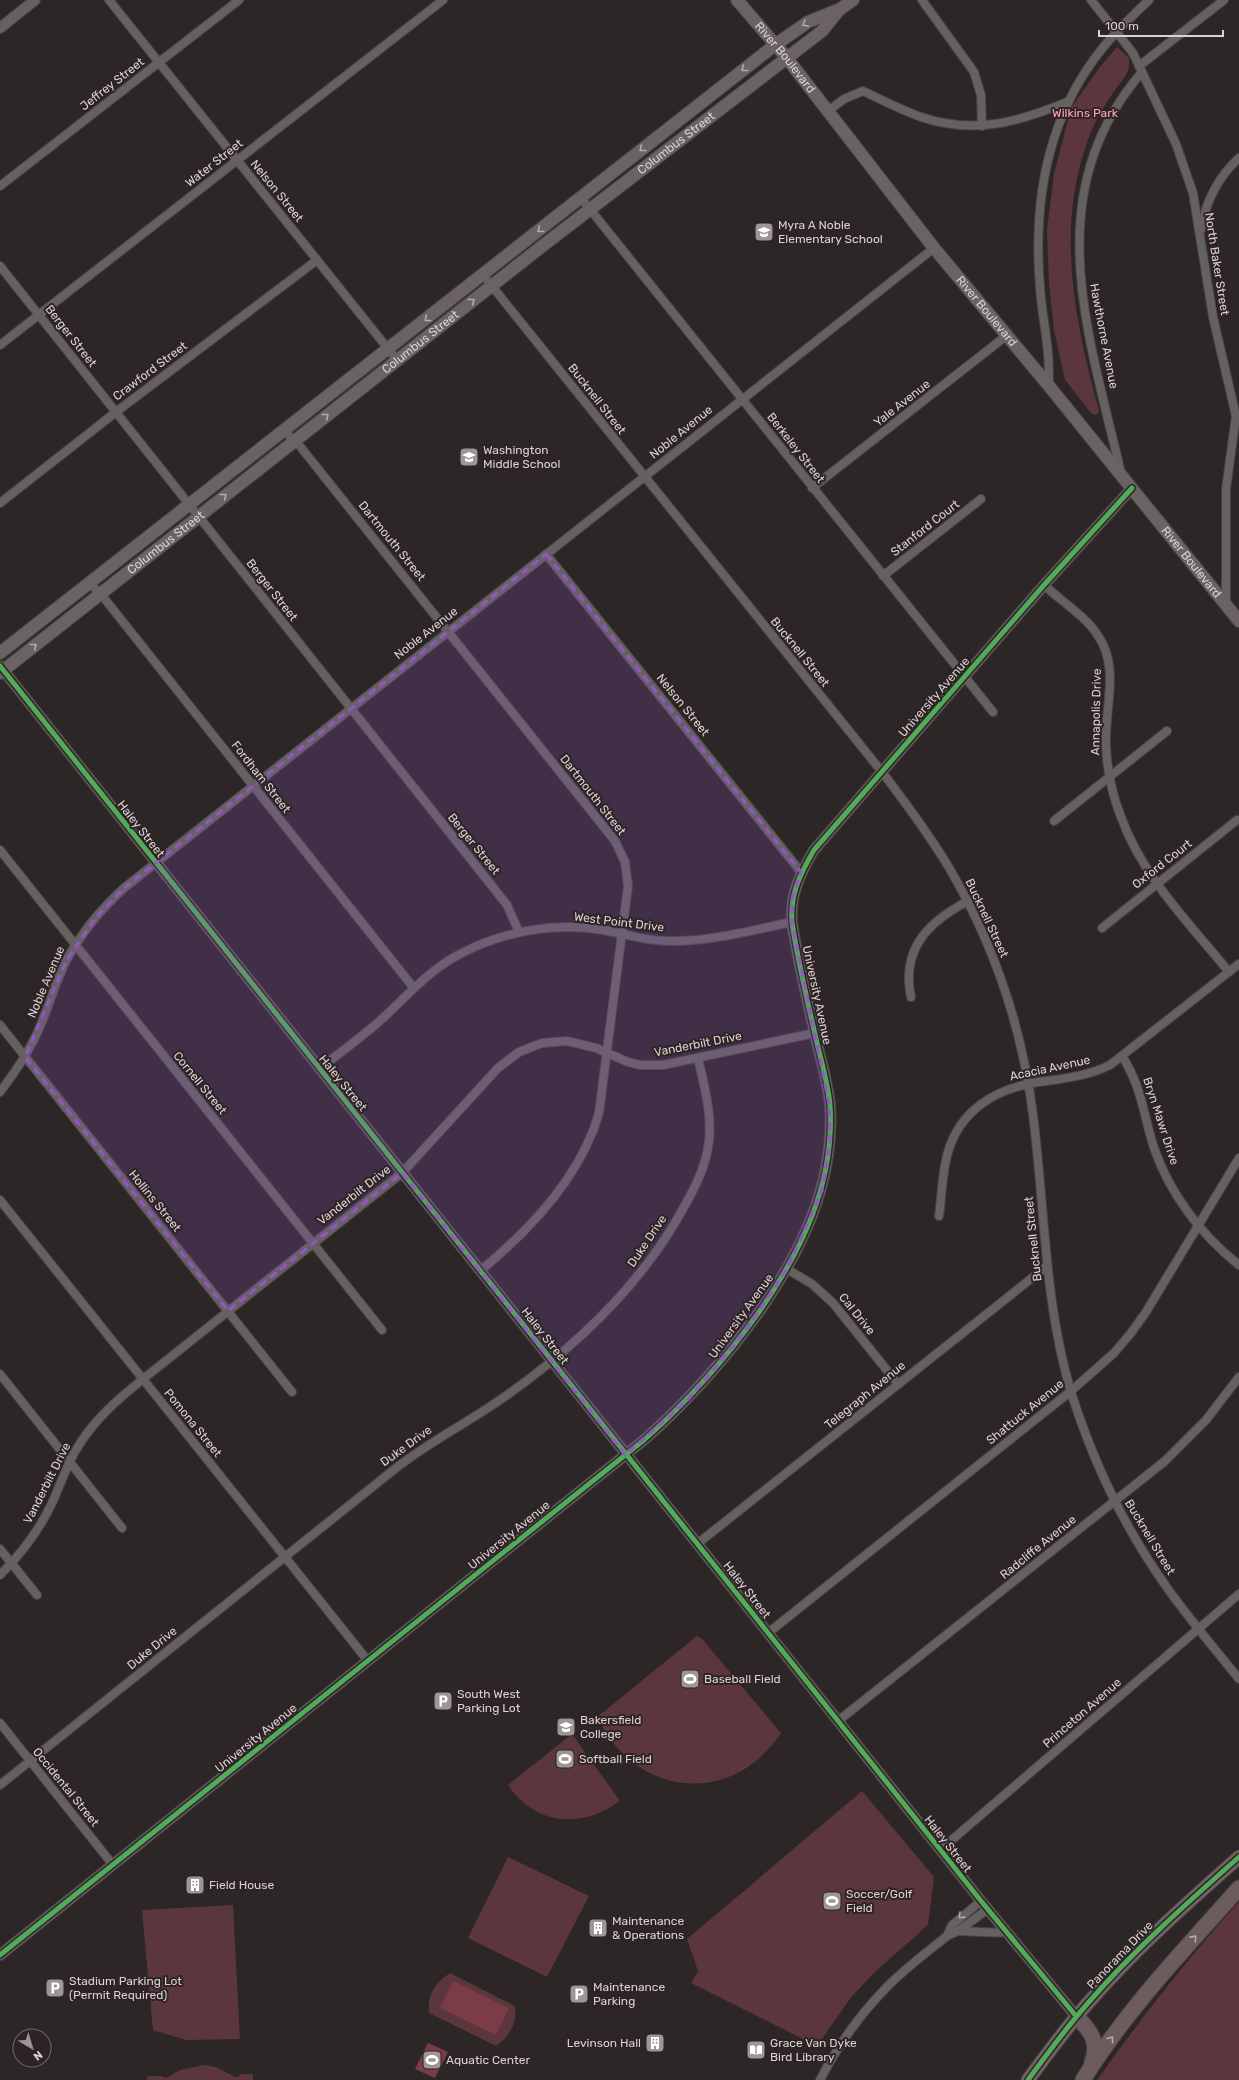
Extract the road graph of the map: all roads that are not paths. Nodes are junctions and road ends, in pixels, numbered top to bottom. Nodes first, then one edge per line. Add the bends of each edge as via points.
1 (35, 0) edge
2 (109, 0) edge
3 (238, 0) edge
4 (428, 0) edge
5 (442, 0) edge
6 (737, 0) edge
7 (853, 0) edge
8 (922, 0) edge
9 (1091, 0) edge
10 (1149, 0) edge
11 (1224, 0) edge
12 (434, 7) junction
13 (840, 9) junction
14 (0, 28) edge
15 (1116, 32) junction
16 (775, 45) junction
17 (786, 57) junction
18 (159, 62) junction
19 (1140, 69) junction
20 (1069, 101) junction
21 (827, 112) junction
22 (982, 126) junction
23 (1239, 158) edge
24 (237, 160) junction
25 (0, 186) edge
26 (581, 198) junction
27 (590, 209) junction
28 (934, 248) junction
29 (1202, 248) junction
30 (317, 260) junction
31 (0, 266) edge
32 (483, 275) junction
33 (492, 286) junction
34 (38, 315) junction
35 (1006, 336) junction
36 (0, 345) edge
37 (388, 350) junction
38 (397, 360) junction
39 (1049, 386) junction
40 (742, 398) junction
41 (1239, 406) edge
42 (116, 412) junction
43 (1236, 416) junction
44 (283, 431) junction
45 (295, 440) junction
46 (1122, 475) junction
47 (643, 477) junction
48 (812, 488) junction
49 (1132, 488) junction
50 (981, 499) dead end
51 (0, 503) edge
52 (189, 504) junction
53 (199, 516) junction
54 (546, 554) junction
55 (883, 576) junction
56 (89, 583) junction
57 (1044, 585) junction
58 (100, 594) junction
59 (1226, 605) junction
60 (1239, 620) edge
61 (448, 631) junction
62 (0, 653) edge
63 (1, 670) edge
64 (964, 677) junction
65 (350, 708) junction
66 (993, 712) dead end
67 (1167, 731) dead end
68 (882, 772) junction
69 (1110, 777) junction
70 (252, 785) junction
71 (1237, 820) dead end
72 (1054, 821) dead end
73 (0, 850) edge
74 (155, 863) junction
75 (801, 872) junction
76 (1158, 883) junction
77 (968, 901) junction
78 (792, 922) junction
79 (1102, 928) dead end
80 (519, 932) junction
81 (622, 934) junction
82 (75, 945) junction
83 (1239, 964) edge
84 (1228, 972) junction
85 (413, 987) junction
86 (911, 997) dead end
87 (0, 1025) edge
88 (815, 1033) junction
89 (607, 1053) junction
90 (1122, 1056) junction
91 (25, 1057) junction
92 (698, 1058) junction
93 (319, 1069) junction
94 (1028, 1084) junction
95 (0, 1092) edge
96 (1239, 1158) edge
97 (402, 1173) junction
98 (0, 1200) edge
99 (939, 1216) dead end
100 (1198, 1226) junction
101 (313, 1243) junction
102 (1239, 1265) edge
103 (1047, 1266) junction
104 (788, 1269) junction
105 (480, 1270) junction
106 (228, 1311) junction
107 (382, 1330) dead end
108 (551, 1361) junction
109 (0, 1374) edge
110 (1239, 1377) edge
111 (143, 1379) junction
112 (898, 1384) junction
113 (1071, 1391) junction
114 (292, 1392) dead end
115 (626, 1455) junction
116 (70, 1462) junction
117 (1115, 1501) junction
118 (122, 1528) dead end
119 (697, 1544) junction
120 (0, 1549) edge
121 (284, 1557) junction
122 (12, 1564) junction
123 (0, 1575) edge
124 (1239, 1594) edge
125 (37, 1595) dead end
126 (1199, 1629) junction
127 (768, 1633) junction
128 (368, 1661) junction
129 (1239, 1679) edge
130 (838, 1721) junction
131 (0, 1723) edge
132 (30, 1761) junction
133 (0, 1785) edge
134 (940, 1850) junction
135 (1239, 1856) edge
136 (114, 1865) junction
137 (1239, 1888) edge
138 (981, 1901) junction
139 (988, 1909) junction
140 (958, 1931) junction
141 (1006, 1932) junction
142 (947, 1936) junction
143 (0, 1955) edge
144 (1076, 2016) junction
145 (1086, 2075) edge
146 (820, 2080) edge
147 (1028, 2080) edge

1 - 14 street
2 - 18 street, Nelson Street
3 - 18 street, Jeffrey Street
4 - 12 street
5 - 12 street, Water Street
6 - 16 main road, River Boulevard
7 - 13 main road, Columbus Street
8 - 22 street via 974,72 981,95
9 - 15 street, North Baker Street
10 - 15 street
11 - 19 street, Hawthorne Avenue
12 - 24 street, Water Street
13 -> 16 main road, Columbus Street via 808,22
13 - 17 main road, Columbus Street via 822,31
15 - 19 street, North Baker Street via 1133,53
15 - 20 street via 1086,70
16 - 17 main road, River Boulevard
16 -> 26 main road, Columbus Street
17 - 21 main road, River Boulevard
17 - 27 main road, Columbus Street
18 - 24 street, Nelson Street
18 - 25 street, Jeffrey Street
19 - 29 street, North Baker Street via 1186,168
19 - 46 street, Hawthorne Avenue via 1114,108 1096,145 1085,184 1079,232 1084,304
20 - 22 street via 1021,120
20 - 39 street via 1051,146 1043,179 1039,213 1039,281 1048,345
21 - 22 street via 844,99 862,91 923,118 959,125
21 - 28 main road, River Boulevard
23 - 29 street via 1225,173 1208,203 1202,228
24 - 30 street, Nelson Street
24 - 34 street, Water Street
26 - 27 street, Berkeley Street
26 -> 32 main road, Columbus Street
27 - 33 main road, Columbus Street
27 - 40 street, Berkeley Street
28 - 35 main road, River Boulevard
28 - 40 street, Noble Avenue
29 - 43 street, North Baker Street via 1213,317
30 - 37 street, Nelson Street
30 - 42 street, Crawford Street
31 - 34 street, Berger Street
32 - 33 street, Bucknell Street
32 -> 37 main road, Columbus Street
38 -> 33 main road, Columbus Street
33 - 47 street, Bucknell Street
34 - 36 street, Water Street
34 - 42 street, Berger Street
35 - 39 main road, River Boulevard
35 - 48 street, Yale Avenue
37 - 38 street, Nelson Street
37 - 44 main road, Columbus Street
45 -> 38 main road, Columbus Street
39 - 46 main road, River Boulevard
40 - 47 street, Noble Avenue
40 - 48 street, Berkeley Street
41 - 43 street
42 - 51 street, Crawford Street
42 - 52 street, Berger Street
43 - 59 street, North Baker Street via 1226,489
44 - 45 street, Dartmouth Street
44 - 52 main road, Columbus Street
53 -> 45 main road, Columbus Street
45 - 61 street, Dartmouth Street
46 - 49 main road, River Boulevard
47 - 54 street, Noble Avenue
47 - 68 street, Bucknell Street
48 - 55 street, Berkeley Street
49 - 57 street, University Avenue
49 - 59 main road, River Boulevard
50 - 55 street, Stanford Court
52 - 53 street, Berger Street
52 - 56 main road, Columbus Street
53 - 58 main road, Columbus Street
53 - 65 street, Berger Street
54 - 61 street, Noble Avenue
54 - 75 street, Nelson Street
55 - 64 street, Berkeley Street
56 - 58 street, Fordham Street
56 - 62 main road, Columbus Street
57 - 64 street, University Avenue
57 - 69 street, Annapolis Drive via 1090,626 1101,641 1109,659 1111,682 1106,746
63 -> 58 main road, Columbus Street
58 - 70 street, Fordham Street
59 - 60 main road, River Boulevard
61 - 65 street, Noble Avenue
61 - 81 street, Dartmouth Street via 621,850 628,886
63 - 74 street, Haley Street
64 - 66 street, Berkeley Street
64 - 68 street, University Avenue
65 - 70 street, Noble Avenue
65 - 80 street, Berger Street via 507,905
67 - 69 street
68 - 75 street, University Avenue via 814,850
68 - 77 street, Bucknell Street via 930,837
69 - 72 street
69 - 76 street, Annapolis Drive via 1120,817 1128,836
70 - 74 street, Noble Avenue
70 - 85 street, Fordham Street
71 - 76 street, Oxford Court
73 - 82 street, Cornell Street
74 - 82 street, Noble Avenue via 108,903
74 - 93 street, Haley Street
75 - 78 street, University Avenue via 792,899
76 - 79 street, Oxford Court
76 - 84 street, Annapolis Drive
77 - 86 street via 935,921 918,943 910,966
77 - 94 street, Bucknell Street via 1006,994 1016,1026
78 - 81 street, West Point Drive via 690,941 651,940
78 - 88 street, University Avenue
80 - 81 street, West Point Drive via 579,928
80 - 85 street, West Point Drive via 459,954
81 - 89 street, Dartmouth Street
82 - 91 street, Noble Avenue
82 - 101 street, Cornell Street
83 - 84 street, Acacia Avenue
84 - 90 street, Acacia Avenue
85 - 93 street, West Point Drive via 384,1017
87 - 91 street, Hollins Street
88 - 92 street, Vanderbilt Drive
88 - 104 street, University Avenue via 828,1091 830,1143 822,1191 811,1222
89 - 92 street, Vanderbilt Drive via 628,1062 652,1066
89 - 97 street, Vanderbilt Drive via 581,1043 567,1041 542,1043 519,1052 498,1068
89 - 105 street, Dartmouth Street via 599,1113 579,1159 533,1221
90 - 94 street, Acacia Avenue via 1097,1071
90 - 100 street, Bryn Mawr Drive via 1137,1083 1150,1134 1163,1169
91 - 95 street, Noble Avenue
91 - 106 street, Hollins Street
92 - 108 street, Duke Drive via 710,1126 706,1156 695,1186 670,1231 636,1279 595,1323
93 - 97 street, Haley Street
94 - 99 street, Acacia Avenue via 1013,1087 990,1097 960,1126 948,1152
94 - 103 street, Bucknell Street
96 - 100 street, Shattuck Avenue
97 - 101 street, Vanderbilt Drive
97 - 105 street, Haley Street
98 - 111 street, Pomona Street
100 - 102 street, Bryn Mawr Drive
100 - 113 street, Shattuck Avenue via 1131,1334 1114,1353
101 - 106 street, Vanderbilt Drive
101 - 107 street, Cornell Street
103 - 112 street, Telegraph Avenue
103 - 113 street, Bucknell Street via 1057,1334
104 - 112 street, Cal Drive via 812,1284 833,1303
104 - 115 street, University Avenue via 744,1333 708,1378
105 - 108 street, Haley Street
106 - 111 street, Vanderbilt Drive
106 - 114 street, Hollins Street
108 - 115 street, Haley Street
108 - 121 street, Duke Drive via 495,1403 412,1455
109 - 116 street
110 - 117 street, Radcliffe Avenue via 1206,1420 1186,1441
111 - 116 street, Vanderbilt Drive via 104,1413 79,1445
111 - 121 street, Pomona Street
112 - 119 street, Telegraph Avenue
113 - 117 street, Bucknell Street via 1094,1456
113 - 127 street, Shattuck Avenue
115 - 119 street, Haley Street
115 - 128 street, University Avenue
116 - 118 street
116 - 122 street, Vanderbilt Drive via 41,1524
117 - 126 street, Bucknell Street via 1149,1561
117 - 130 street, Radcliffe Avenue
119 - 127 street, Haley Street
120 - 122 street
121 - 128 street, Pomona Street
121 - 132 street, Duke Drive
122 - 123 street, Vanderbilt Drive
122 - 125 street
124 - 126 street, Princeton Avenue
126 - 129 street, Bucknell Street
126 - 134 street, Princeton Avenue
127 - 130 street, Haley Street
128 - 136 street, University Avenue
130 - 134 street, Haley Street
131 - 132 street, Occidental Street
132 - 133 street, Duke Drive
132 - 136 street, Occidental Street
134 - 138 street, Haley Street
135 - 144 main road, Panorama Drive via 1138,1950
136 - 143 street, University Avenue
145 -> 137 highway via 1116,2032 1158,1980
138 - 139 street, Haley Street
138 -> 142 street via 952,1925
139 - 140 street
139 - 141 street, Haley Street
140 - 141 street via 982,1931 992,1934
140 - 142 street
141 - 144 street, Haley Street
142 - 146 street via 885,1989 861,2017
144 - 145 highway via 1090,2030 1096,2046 1095,2056
144 - 147 main road, Panorama Drive

